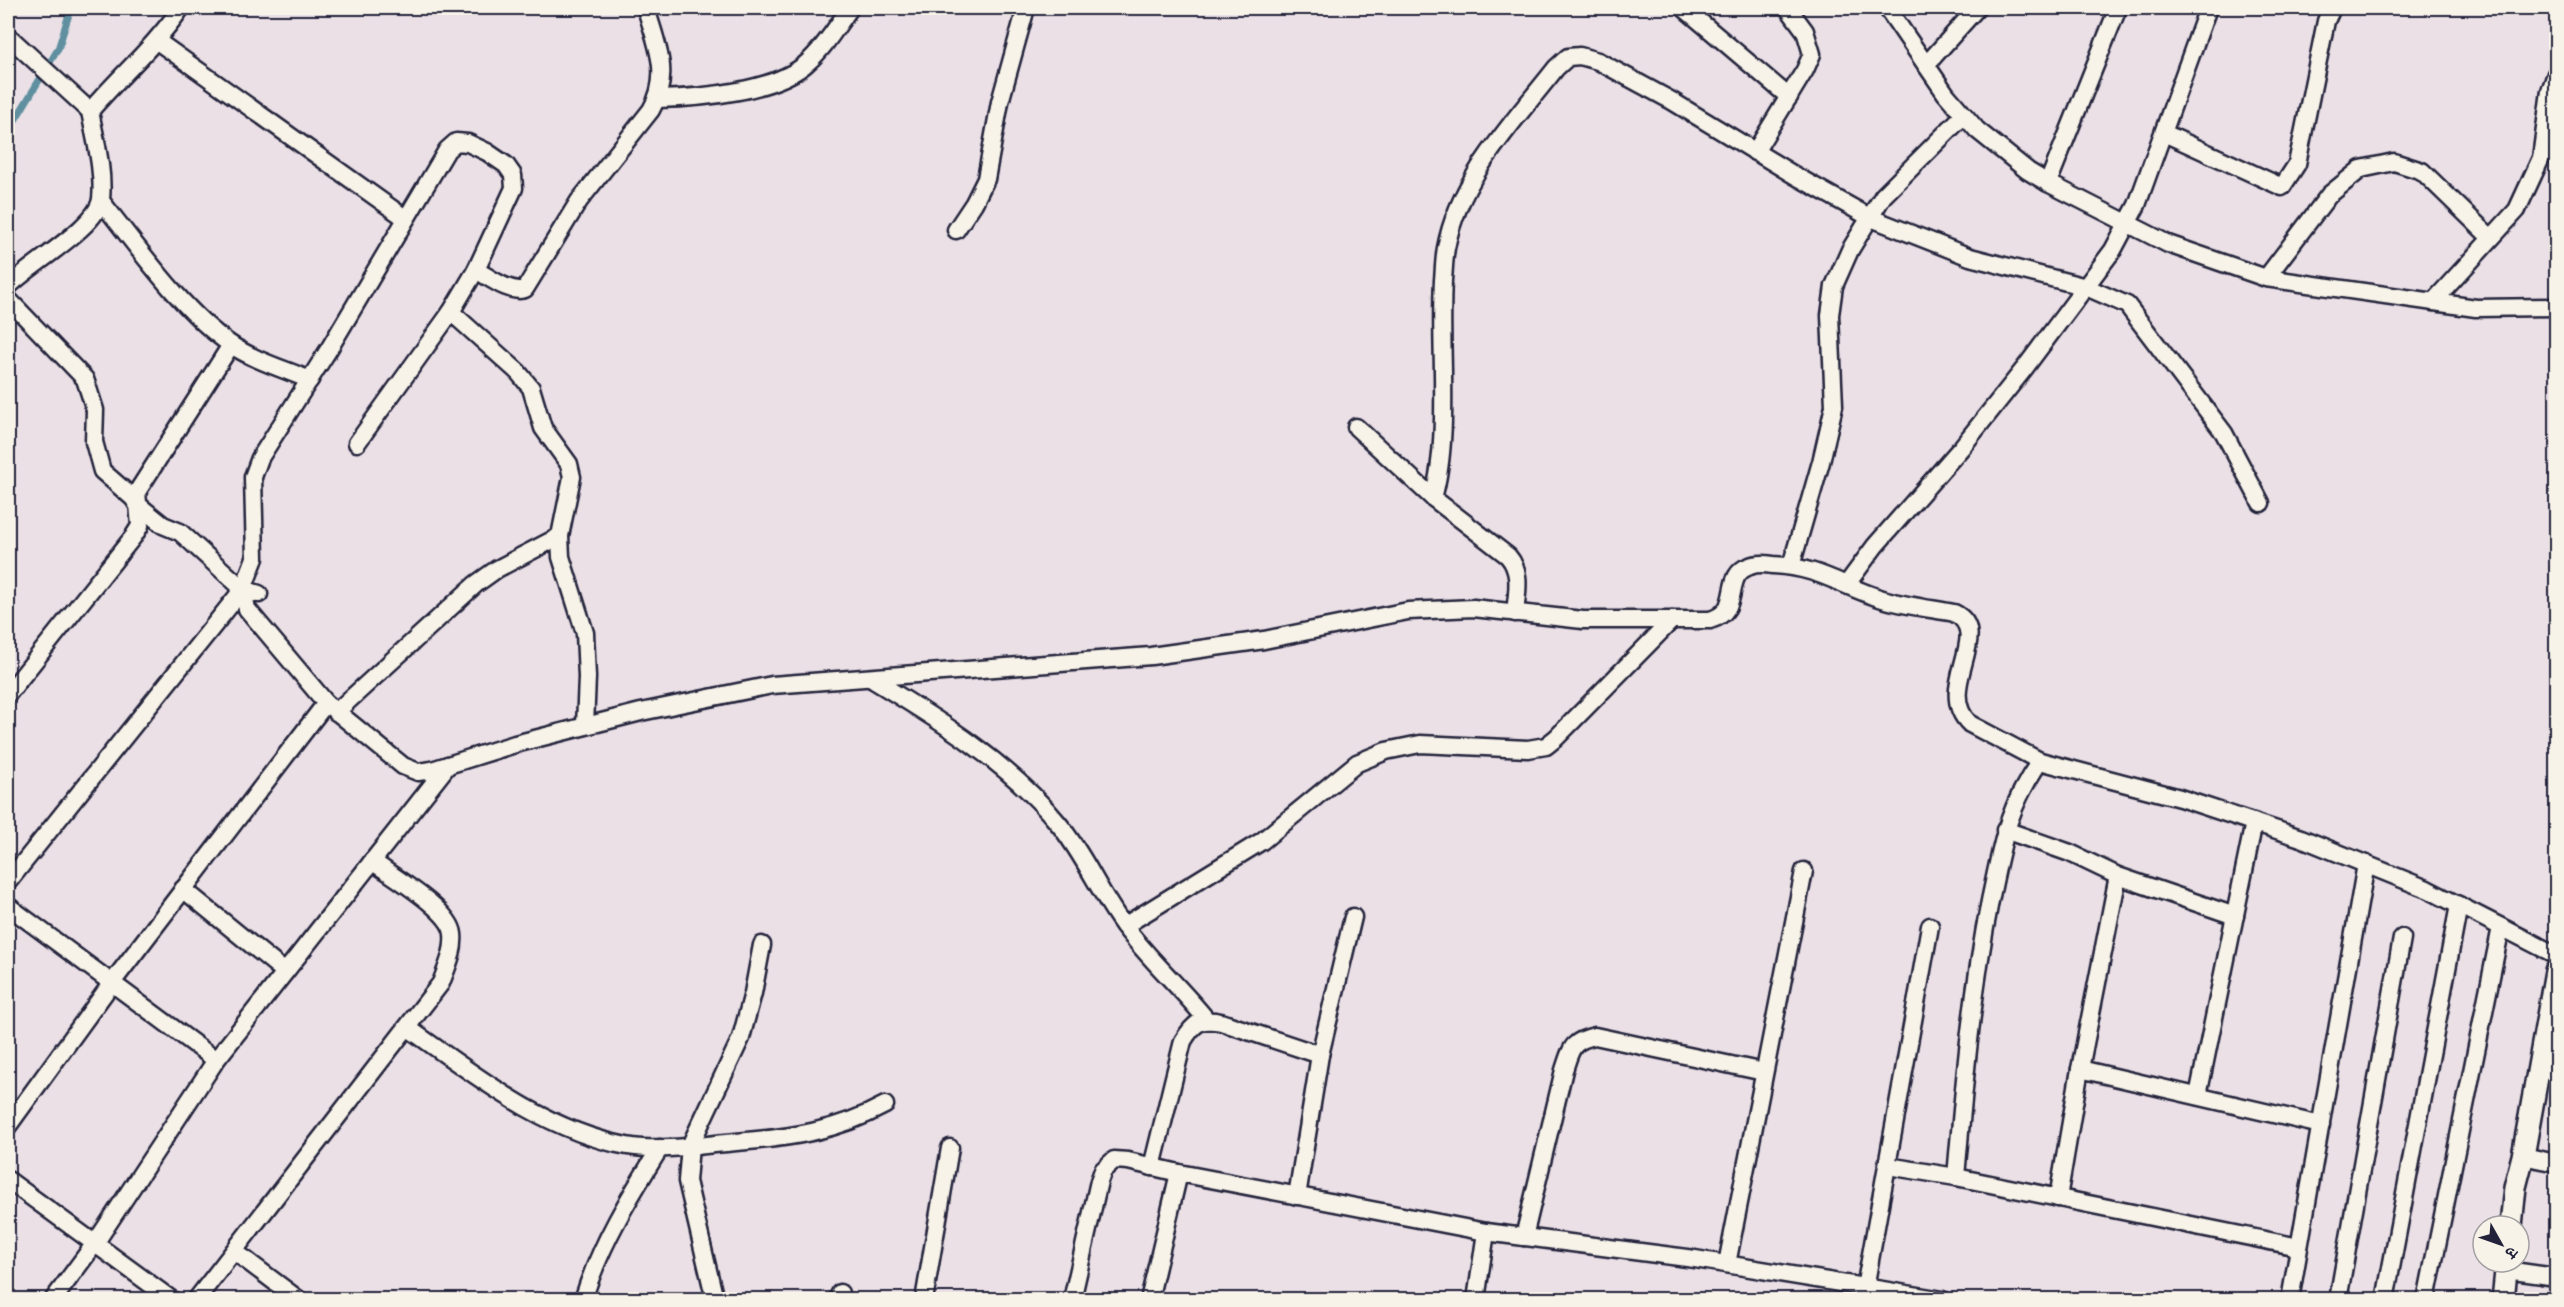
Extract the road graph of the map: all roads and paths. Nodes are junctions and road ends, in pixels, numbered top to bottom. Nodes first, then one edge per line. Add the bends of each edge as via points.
1 (181, 8) edge
2 (646, 8) edge
3 (850, 8) edge
4 (1026, 8) edge
5 (1684, 8) edge
6 (1788, 8) edge
7 (1887, 8) edge
8 (1977, 8) edge
9 (2118, 8) edge
10 (2208, 8) edge
11 (2332, 8) edge
12 (8, 36) edge
13 (157, 41) junction
14 (1926, 64) junction
15 (2556, 74) edge
16 (1789, 97) junction
17 (658, 99) junction
18 (90, 111) junction
19 (1964, 115) junction
20 (2164, 133) junction
21 (1755, 152) junction
22 (2048, 183) junction
23 (101, 201) junction
24 (405, 218) junction
25 (1870, 218) junction
26 (2128, 225) junction
27 (956, 230) dead end
28 (2491, 238) junction
29 (476, 270) junction
30 (2266, 278) junction
31 (8, 287) edge
32 (2086, 287) junction
33 (8, 299) edge
34 (2433, 302) junction
35 (2556, 307) edge
36 (451, 312) junction
37 (231, 345) junction
38 (310, 380) junction
39 (1356, 427) dead end
40 (357, 443) dead end
41 (1432, 498) junction
42 (2261, 503) dead end
43 (137, 504) junction
44 (560, 536) junction
45 (1791, 566) junction
46 (1847, 584) junction
47 (251, 591) junction
48 (1515, 613) junction
49 (1672, 620) junction
50 (870, 678) junction
51 (8, 694) edge
52 (331, 708) junction
53 (585, 726) junction
54 (2040, 761) junction
55 (448, 765) junction
56 (2254, 822) junction
57 (2005, 830) junction
58 (372, 861) junction
59 (2366, 864) junction
60 (1804, 871) dead end
61 (2118, 876) junction
62 (8, 882) edge
63 (183, 889) junction
64 (2459, 905) junction
65 (8, 906) edge
66 (2235, 916) junction
67 (1353, 917) dead end
68 (1124, 926) junction
69 (1930, 926) dead end
70 (2501, 927) junction
71 (2402, 938) dead end
72 (762, 945) dead end
73 (2556, 955) edge
74 (2556, 971) edge
75 (285, 972) junction
76 (111, 984) junction
77 (1206, 1019) junction
78 (408, 1028) junction
79 (1320, 1055) junction
80 (216, 1060) junction
81 (2080, 1069) junction
82 (1764, 1072) junction
83 (2198, 1096) junction
84 (885, 1105) dead end
85 (8, 1125) edge
86 (2321, 1125) junction
87 (690, 1146) junction
88 (660, 1148) junction
89 (950, 1148) dead end
90 (2523, 1156) junction
91 (2556, 1163) edge
92 (1888, 1166) junction
93 (1152, 1167) junction
94 (1179, 1173) junction
95 (1956, 1177) junction
96 (8, 1180) edge
97 (1297, 1196) junction
98 (2058, 1198) junction
99 (2512, 1214) edge
100 (1486, 1232) junction
101 (1524, 1237) junction
102 (96, 1242) junction
103 (2299, 1247) junction
104 (234, 1251) junction
105 (1726, 1264) junction
106 (2531, 1271) edge
107 (2505, 1274) edge
108 (2556, 1276) edge
109 (1865, 1288) junction
110 (1924, 1298) edge
111 (52, 1299) edge
112 (172, 1299) edge
113 (196, 1299) edge
114 (299, 1299) edge
115 (583, 1299) edge
116 (715, 1299) edge
117 (924, 1299) edge
118 (1072, 1299) edge
119 (1149, 1299) edge
120 (1476, 1299) edge
121 (1943, 1299) edge
122 (2290, 1299) edge
123 (2338, 1299) edge
124 (2385, 1299) edge
125 (2426, 1299) edge
126 (2503, 1299) edge

1 - 13 street
2 - 17 street via 663,71
3 - 17 street via 806,64 783,77 735,93
4 - 27 street via 1000,102 986,180
5 - 16 street
6 - 16 street via 1805,31 1812,54
7 - 14 street
8 - 14 street
9 - 22 street
10 - 20 street
11 - 20 street via 2326,21 2297,164 2282,187
12 - 18 street
13 - 18 street
13 - 24 street
14 - 19 street
15 - 28 street via 2541,158 2517,210
16 - 21 street
17 - 29 street via 579,201 525,289 518,291
18 - 23 street via 101,175
19 - 22 street via 2028,171
19 - 25 street via 1890,189
20 - 26 street
21 - 25 street
21 - 41 street via 1598,61 1568,57 1556,68 1476,173 1459,205 1446,249 1441,316 1440,461
22 - 26 street
23 - 31 street via 81,230
23 - 37 street via 178,295
24 - 29 street via 447,150 456,142 468,143 506,165 513,175 514,188
24 - 38 street
25 - 32 street via 1970,257
25 - 45 street via 1834,286 1830,315 1834,406
26 - 30 street via 2168,244
26 - 32 street
28 - 30 street via 2422,171 2394,162 2361,169 2330,195
28 - 34 street
29 - 36 street
30 - 34 street
32 - 42 street via 2127,304 2224,433
32 - 46 street via 1961,448
33 - 43 street via 85,379 95,410 94,442 102,471
34 - 35 street via 2476,308
36 - 40 street
36 - 44 street via 531,388 543,428 569,464 572,477
37 - 38 street
37 - 43 street via 144,479 137,492
38 - 47 street via 260,458 253,477 255,558
39 - 41 street
41 - 48 street via 1516,565
43 - 47 street via 163,525 180,532
43 - 51 street via 140,526 133,537
44 - 52 street via 497,568
44 - 53 street via 561,557 585,633
45 - 46 street
45 - 49 street via 1752,565 1741,570 1728,609 1721,617
46 - 54 street via 1885,600 1964,618 1969,638 1958,686 1962,717
47 - 52 street via 247,609
47 - 62 street
48 - 49 street via 1583,620
48 - 50 street via 1473,608 1408,611 1264,640 1151,656
49 - 68 street via 1546,746 1528,749 1420,744 1386,751 1357,764 1262,841
50 - 53 street via 772,685
50 - 68 street via 978,747 1024,788 1058,823
52 - 55 street via 403,766 417,772
52 - 63 street
53 - 55 street
54 - 56 street
54 - 57 street via 2014,804
55 - 58 street
56 - 59 street
56 - 66 street
57 - 61 street via 2070,853
57 - 95 street via 1980,954
58 - 75 street
58 - 78 street via 431,904 448,921 453,934 441,983
59 - 64 street
59 - 86 street
60 - 82 street
61 - 66 street
61 - 81 street
63 - 75 street
63 - 76 street
64 - 70 street
64 - 124 street
65 - 76 street
66 - 83 street
67 - 79 street
68 - 77 street
69 - 92 street
70 - 73 street
70 - 125 street
71 - 123 street
72 - 87 street via 741,1038
74 - 90 street
75 - 80 street
76 - 80 street
76 - 85 street
77 - 79 street
77 - 93 street via 1191,1028 1182,1041
78 - 88 street via 549,1120 628,1146
78 - 104 street
79 - 97 street
80 - 102 street
81 - 83 street
81 - 98 street
82 - 101 street via 1595,1036 1582,1038 1571,1047 1564,1070
82 - 105 street
83 - 86 street
84 - 87 street via 858,1119 799,1136
86 - 103 street
87 - 88 street
87 - 116 street via 687,1181
88 - 115 street via 627,1200
89 - 117 street
90 - 91 street
90 - 99 street
92 - 95 street
92 - 109 street
93 - 94 street
93 - 118 street via 1114,1160 1103,1170
94 - 97 street
94 - 119 street
95 - 98 street
96 - 102 street
97 - 100 street
98 - 103 street
100 - 101 street
100 - 120 street
101 - 105 street
102 - 111 street
102 - 112 street
103 - 122 street
104 - 113 street
104 - 114 street
105 - 109 street
106 - 108 street
107 - 126 street
109 - 110 street
110 - 121 street

